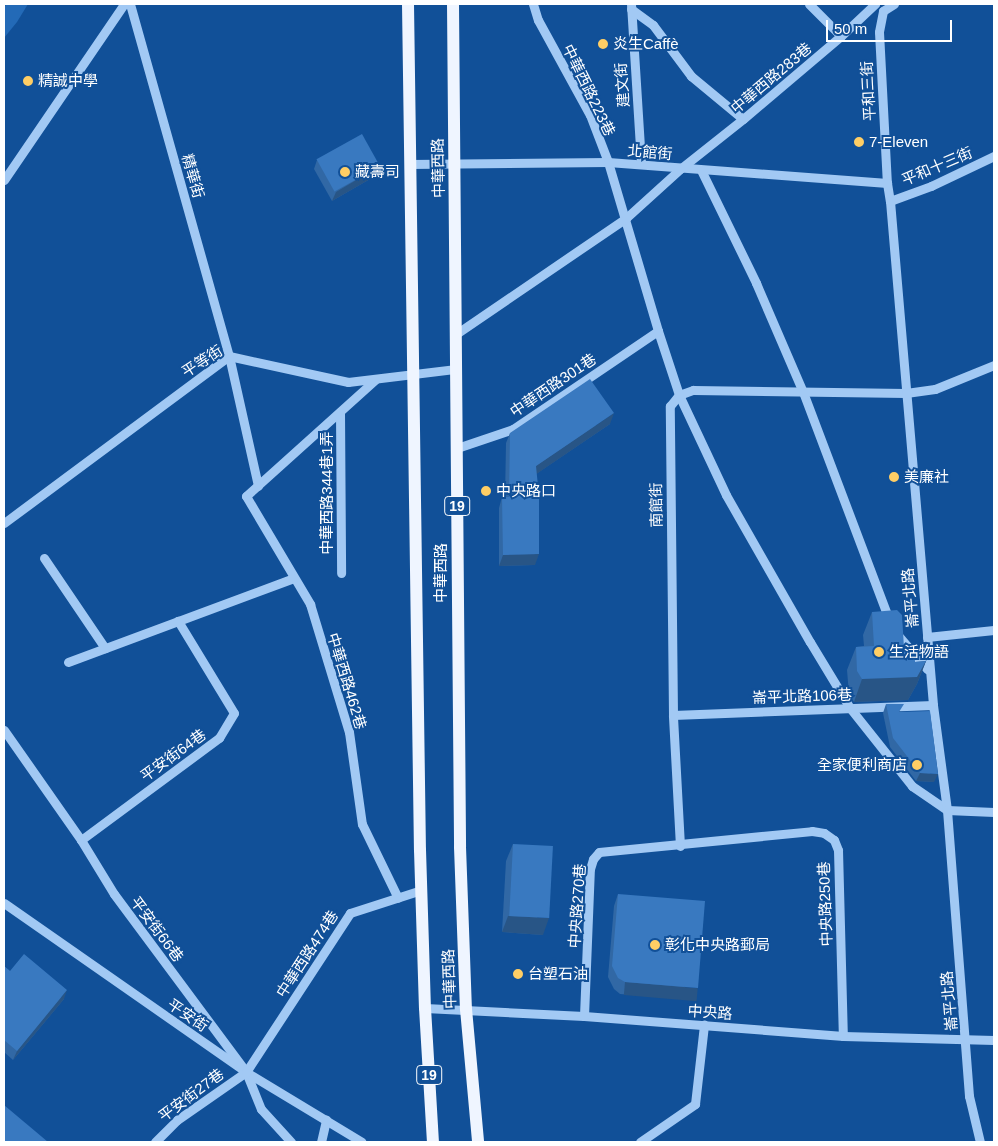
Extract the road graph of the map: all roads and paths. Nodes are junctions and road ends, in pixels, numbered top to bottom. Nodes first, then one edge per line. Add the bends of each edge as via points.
1 (124, 4) edge
2 (130, 4) edge
3 (408, 4) edge
4 (452, 4) edge
5 (533, 4) edge
6 (810, 4) edge
7 (894, 4) edge
8 (873, 6) edge
9 (631, 7) edge
10 (883, 11) junction
11 (841, 36) junction
12 (743, 119) junction
13 (994, 156) edge
14 (608, 162) junction
15 (410, 164) junction
16 (455, 164) junction
17 (641, 164) junction
18 (680, 168) junction
19 (701, 170) junction
20 (4, 180) edge
21 (887, 183) junction
22 (890, 201) junction
23 (626, 218) junction
24 (658, 331) junction
25 (456, 334) junction
26 (229, 356) junction
27 (994, 365) edge
28 (456, 369) junction
29 (412, 375) junction
30 (376, 379) junction
31 (803, 392) junction
32 (906, 393) junction
33 (680, 394) junction
34 (340, 412) junction
35 (457, 448) junction
36 (258, 486) junction
37 (4, 523) edge
38 (44, 558) dead end
39 (342, 573) dead end
40 (294, 578) junction
41 (178, 621) junction
42 (994, 630) edge
43 (927, 637) junction
44 (104, 648) junction
45 (68, 662) dead end
46 (930, 673) junction
47 (933, 705) junction
48 (850, 708) junction
49 (673, 715) junction
50 (4, 730) edge
51 (946, 810) junction
52 (994, 812) edge
53 (81, 840) junction
54 (680, 846) junction
55 (421, 890) junction
56 (398, 898) junction
57 (7, 906) edge
58 (4, 917) edge
59 (425, 1008) junction
60 (466, 1009) junction
61 (584, 1016) junction
62 (704, 1025) junction
63 (843, 1036) junction
64 (966, 1040) junction
65 (994, 1040) edge
66 (246, 1072) junction
67 (326, 1120) junction
68 (155, 1142) edge
69 (291, 1142) edge
70 (321, 1142) edge
71 (362, 1142) edge
72 (434, 1142) edge
73 (478, 1142) edge
74 (640, 1142) edge
75 (980, 1142) edge

1 - 20 street
2 - 26 street, 精華街
3 - 15 main road, 中華西路 / 19
4 - 16 main road, 中華西路 / 19
5 - 14 street, 中華西路223巷 via 538,20 590,115
6 - 11 street
7 - 10 street
8 - 10 street
8 - 11 street, 中華西路283巷
9 - 12 street via 653,25 690,76
9 - 17 street, 建文街
10 - 21 street, 平和三街 via 879,32
11 - 12 street, 中華西路283巷
12 - 18 street, 中華西路283巷
13 - 22 street, 平和十三街 via 931,186
14 - 16 street, 北館街
14 - 17 street, 北館街
14 - 23 street, 中華西路223巷
15 - 16 street, 北館街
15 - 29 main road, 中華西路 / 19
16 - 25 main road, 中華西路 / 19
17 - 18 street, 北館街
18 - 19 street, 北館街
18 - 23 street, 中華西路283巷
19 - 21 street, 北館街
19 - 31 street via 756,283
21 - 22 street, 崙平北路
22 - 32 street, 崙平北路
23 - 24 street, 中華西路223巷
23 - 25 street
24 - 33 street, 中華西路223巷
24 - 35 street, 中華西路301巷 via 513,429
25 - 28 main road, 中華西路 / 19
26 - 30 street, 平等街 via 348,382
26 - 36 street, 精華街
26 - 37 street, 平等街
27 - 32 street via 935,389
28 - 29 street, 平等街
28 - 35 main road, 中華西路 / 19
29 - 30 street, 平等街
29 - 55 main road, 中華西路 / 19
30 - 34 street
31 - 32 street
31 - 33 street via 693,390
31 - 46 street via 893,628
32 - 43 street, 崙平北路
33 - 48 street, 中華西路223巷 via 726,496
33 - 49 street, 南館街 via 670,406 668,416
34 - 36 street
34 - 39 street, 中華西路344巷1弄
35 - 60 main road, 中華西路 / 19 via 460,847
36 - 40 street, 中華西路462巷 via 246,496
38 - 44 street
40 - 41 street
40 - 56 street, 中華西路462巷 via 310,604 350,732 362,824
41 - 44 street
41 - 53 street, 平安街64巷 via 234,713 220,738
42 - 43 street
43 - 46 street, 崙平北路
44 - 45 street
46 - 47 street, 崙平北路
47 - 48 street, 崙平北路106巷
47 - 51 street, 崙平北路
48 - 49 street, 崙平北路106巷
48 - 51 street, 中華西路223巷 via 912,786
49 - 54 street, 南館街
50 - 53 street, 平安街66巷
51 - 52 street
51 - 64 street, 崙平北路
53 - 66 street, 平安街66巷 via 114,894
54 - 61 street, 中央路270巷 via 599,852 593,859
54 - 63 street, 中央路250巷 via 812,831 824,833 834,840 838,850
55 - 56 street, 中華西路474巷
55 - 59 main road, 中華西路 / 19
56 - 66 street, 中華西路474巷 via 350,913
57 - 58 street
57 - 66 street, 平安街
59 - 60 street, 中央路
59 - 72 main road, 19
60 - 61 street, 中央路
60 - 73 main road, 中華西路 / 19
61 - 62 street, 中央路
62 - 63 street, 中央路
62 - 74 street via 695,1104
63 - 64 street, 中央路
64 - 65 street, 中央路
64 - 75 street, 崙平北路 via 968,1096
66 - 67 street, 平安街
66 - 68 street, 平安街27巷 via 177,1120
66 - 69 street, 平安街66巷 via 261,1109
67 - 70 street
67 - 71 street, 平安街

